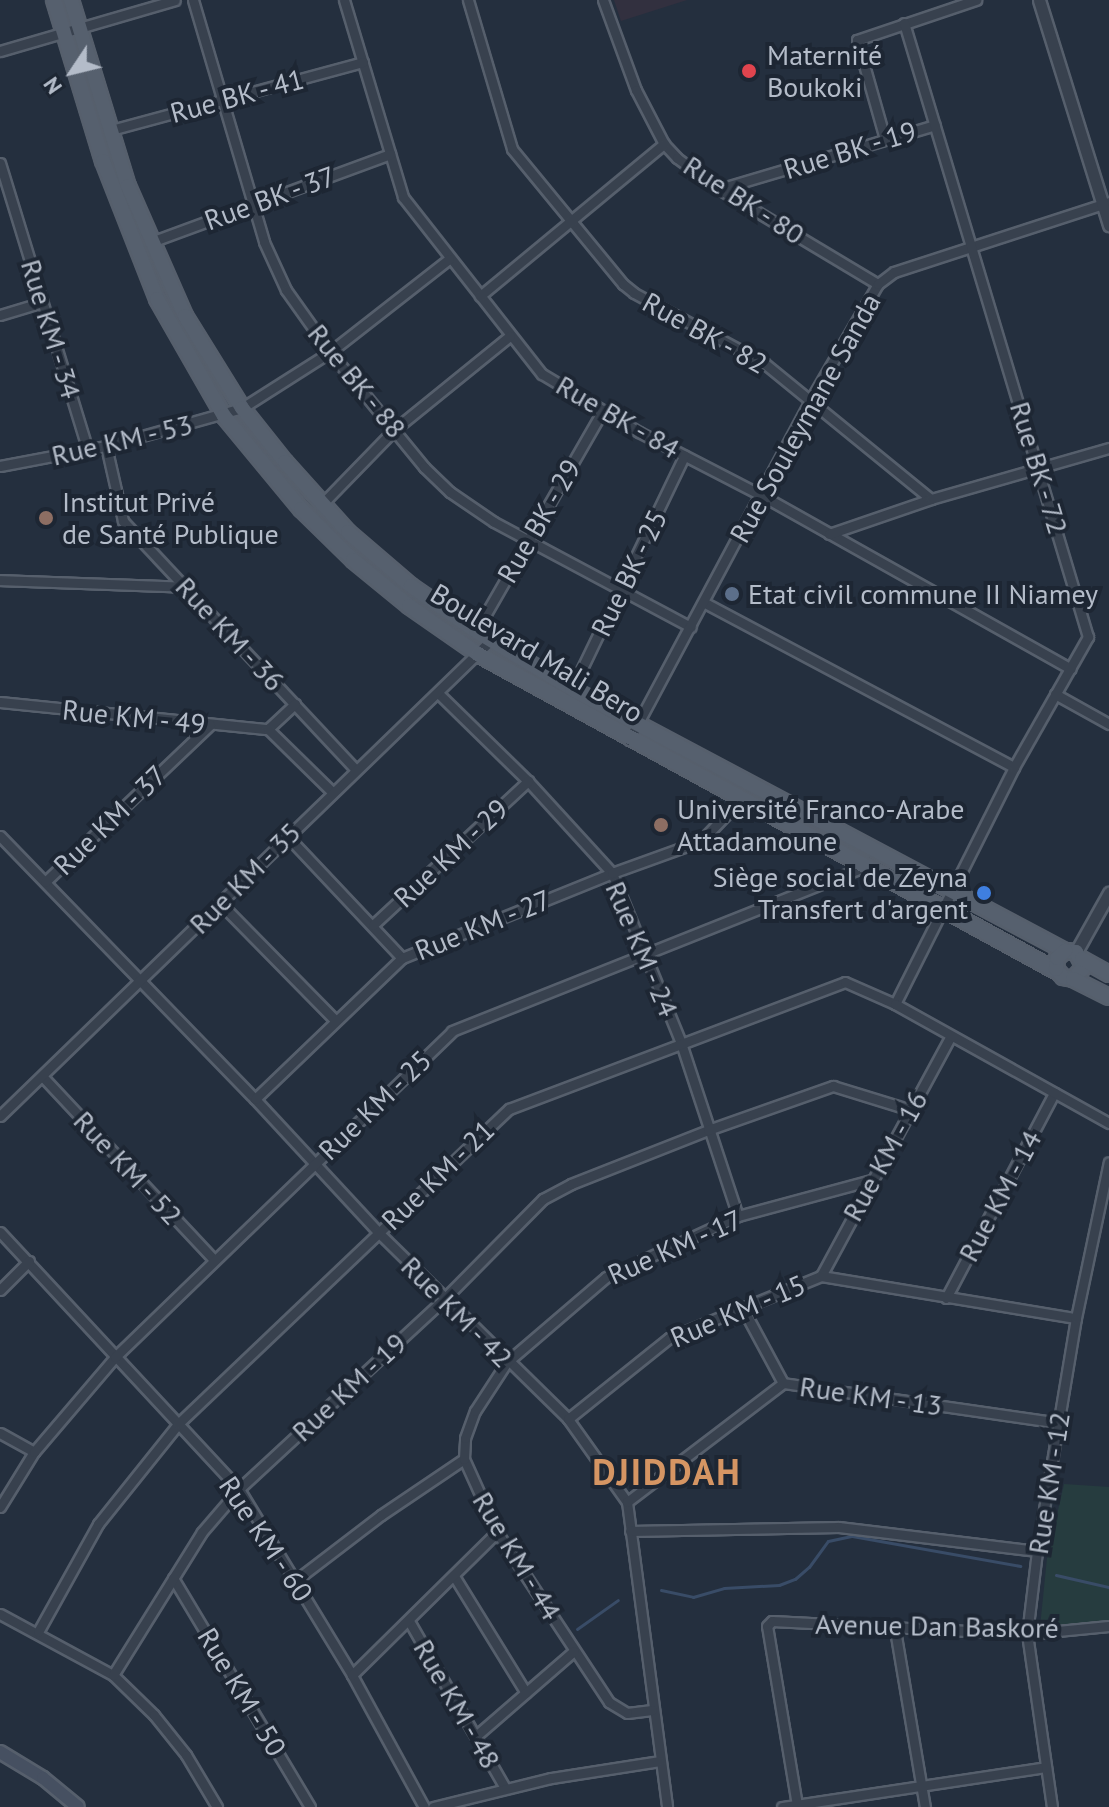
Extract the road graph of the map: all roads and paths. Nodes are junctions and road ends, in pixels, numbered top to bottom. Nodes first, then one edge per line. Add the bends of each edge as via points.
1 (54, 0) edge
2 (71, 0) edge
3 (175, 0) edge
4 (193, 0) edge
5 (344, 0) edge
6 (468, 0) edge
7 (603, 0) edge
8 (976, 0) edge
9 (1039, 0) edge
10 (904, 23) junction
11 (79, 27) junction
12 (63, 32) junction
13 (0, 51) edge
14 (363, 62) junction
15 (222, 100) junction
16 (935, 125) junction
17 (111, 130) junction
18 (885, 139) junction
19 (664, 144) junction
20 (390, 154) junction
21 (0, 163) edge
22 (719, 189) junction
23 (1106, 203) edge
24 (255, 204) junction
25 (569, 222) junction
26 (1109, 225) edge
27 (151, 242) junction
28 (972, 246) junction
29 (449, 259) junction
30 (878, 284) junction
31 (480, 296) junction
32 (43, 302) junction
33 (0, 315) edge
34 (510, 336) junction
35 (330, 352) junction
36 (811, 399) junction
37 (242, 408) junction
38 (603, 410) junction
39 (224, 416) junction
40 (395, 429) junction
41 (106, 446) junction
42 (1109, 448) edge
43 (88, 450) junction
44 (684, 456) junction
45 (0, 466) edge
46 (1039, 468) junction
47 (761, 495) junction
48 (931, 499) junction
49 (321, 505) junction
50 (829, 534) junction
51 (528, 540) junction
52 (0, 580) edge
53 (187, 587) junction
54 (623, 589) junction
55 (705, 603) junction
56 (691, 627) junction
57 (476, 631) junction
58 (491, 640) junction
59 (478, 654) junction
60 (1071, 669) junction
61 (572, 689) junction
62 (438, 693) junction
63 (1055, 694) junction
64 (0, 702) edge
65 (295, 704) junction
66 (1109, 724) edge
67 (210, 725) junction
68 (637, 726) junction
69 (268, 729) junction
70 (629, 740) junction
71 (1014, 767) junction
72 (355, 769) junction
73 (528, 781) junction
74 (331, 791) junction
75 (740, 800) junction
76 (795, 808) junction
77 (820, 822) junction
78 (787, 823) junction
79 (0, 836) edge
80 (288, 837) junction
81 (815, 838) junction
82 (866, 866) junction
83 (612, 873) junction
84 (45, 882) junction
85 (951, 891) junction
86 (1109, 893) edge
87 (220, 903) junction
88 (944, 907) junction
89 (373, 925) junction
90 (1074, 954) junction
91 (644, 955) junction
92 (402, 958) junction
93 (1058, 972) junction
94 (1109, 974) edge
95 (1073, 979) junction
96 (140, 981) junction
97 (1109, 997) edge
98 (895, 1004) junction
99 (335, 1020) junction
100 (951, 1036) junction
101 (681, 1043) junction
102 (42, 1076) junction
103 (1054, 1093) junction
104 (255, 1099) junction
105 (911, 1110) junction
106 (0, 1116) edge
107 (1109, 1123) edge
108 (708, 1130) junction
109 (1109, 1162) edge
110 (314, 1165) junction
111 (871, 1180) junction
112 (738, 1216) junction
113 (0, 1232) edge
114 (378, 1232) junction
115 (214, 1260) junction
116 (29, 1261) junction
117 (821, 1276) junction
118 (0, 1290) edge
119 (946, 1298) junction
120 (444, 1299) junction
121 (742, 1307) junction
122 (1076, 1318) junction
123 (115, 1357) junction
124 (507, 1362) junction
125 (783, 1383) junction
126 (568, 1419) junction
127 (1059, 1423) junction
128 (178, 1424) junction
129 (0, 1433) edge
130 (34, 1452) junction
131 (464, 1459) junction
132 (239, 1489) junction
133 (627, 1502) junction
134 (0, 1507) edge
135 (630, 1531) junction
136 (497, 1532) junction
137 (1037, 1551) junction
138 (454, 1576) junction
139 (173, 1578) junction
140 (296, 1580) junction
141 (0, 1614) edge
142 (409, 1621) junction
143 (1109, 1626) edge
144 (895, 1630) junction
145 (38, 1632) junction
146 (1027, 1634) junction
147 (574, 1651) junction
148 (113, 1675) junction
149 (352, 1675) junction
150 (526, 1693) junction
151 (652, 1710) junction
152 (477, 1735) junction
153 (0, 1752) edge
154 (659, 1761) junction
155 (1046, 1767) junction
156 (923, 1786) junction
157 (505, 1788) junction
158 (797, 1805) junction
159 (78, 1807) edge
160 (217, 1807) edge
161 (310, 1807) edge
162 (424, 1807) edge
163 (433, 1807) edge
164 (667, 1807) edge
165 (782, 1807) edge
166 (925, 1807) edge
167 (1052, 1807) edge

1 - 12 main road, Boulevard Mali Bero
2 - 11 main road, Boulevard Mali Bero
3 - 11 street
4 - 15 street, Rue BK - 88
5 - 14 street, Rue BK - 84
6 - 25 street, Rue BK - 82 via 512,149
7 - 19 street, Rue BK - 80 via 636,90
8 - 10 street
9 - 23 street
10 - 16 street, Rue BK - 72
10 - 18 street via 856,43
11 - 12 street
11 - 17 main road, Boulevard Mali Bero
12 - 13 street
12 - 39 main road, Boulevard Mali Bero via 136,253
14 - 15 street, Rue BK - 41
14 - 20 street, Rue BK - 84
15 - 17 street, Rue BK - 41
15 - 24 street, Rue BK - 88
16 - 18 street, Rue BK - 19
16 - 28 street, Rue BK - 72
17 - 27 main road, Boulevard Mali Bero
18 - 22 street, Rue BK - 19
19 - 22 street, Rue BK - 80 via 690,171
19 - 25 street
20 - 24 street, Rue BK - 37
20 - 29 street, Rue BK - 84 via 403,197
21 - 32 street, Rue KM - 34
22 - 30 street, Rue BK - 80
23 - 26 street
23 - 28 street, Rue Souleymane Sanda
24 - 27 street, Rue BK - 37
24 - 35 street, Rue BK - 88 via 282,282
25 - 31 street
25 - 36 street, Rue BK - 82 via 628,289 735,345
27 - 37 main road, Boulevard Mali Bero via 185,316
28 - 30 street, Rue Souleymane Sanda via 894,272
28 - 46 street, Rue BK - 72
29 - 31 street, Rue BK - 84
29 - 35 street, Rue KM - 53
30 - 36 street, Rue Souleymane Sanda
31 - 34 street, Rue BK - 84
32 - 33 street
32 - 43 street, Rue KM - 34
34 - 38 street, Rue BK - 84 via 550,380
34 - 40 street
35 - 37 street, Rue KM - 53
35 - 40 street, Rue BK - 88
36 - 47 street, Rue Souleymane Sanda
36 - 48 street, Rue BK - 82
37 - 39 street, Rue KM - 53
37 - 49 main road, Boulevard Mali Bero
38 - 44 street, Rue BK - 84
38 - 51 street, Rue BK - 29
39 - 41 street, Rue KM - 53
39 - 59 main road, Boulevard Mali Bero via 301,509 353,560
40 - 49 street
40 - 51 street, Rue BK - 88 via 450,492
41 - 43 street, Rue KM - 53
41 - 53 street, Rue KM - 36 via 123,521
42 - 46 street
43 - 45 street, Rue KM - 53
44 - 47 street, Rue BK - 84
44 - 54 street, Rue BK - 25
46 - 48 street
46 - 60 street, Rue BK - 72 via 1087,628 1086,644
47 - 50 street, Rue BK - 84
47 - 55 street, Rue Souleymane Sanda
48 - 50 street
49 - 57 main road, Boulevard Mali Bero via 386,566
50 - 60 street, Rue BK - 84
51 - 54 street, Rue BK - 88
51 - 57 street, Rue BK - 29
52 - 53 street
53 - 65 street, Rue KM - 36
54 - 56 street, Rue BK - 88
54 - 61 street, Rue BK - 25
55 - 56 street, Rue Souleymane Sanda
55 - 71 street
56 - 68 street, Rue Souleymane Sanda
57 - 58 main road, Boulevard Mali Bero
58 - 59 street, Rue KM - 35
58 - 61 main road, Boulevard Mali Bero
59 - 62 street, Rue KM - 35
59 - 70 main road, Boulevard Mali Bero
60 - 63 street, Rue BK - 72
61 - 68 main road, Boulevard Mali Bero
62 - 72 street, Rue KM - 35
62 - 73 street, Rue KM - 24
63 - 66 street
63 - 71 street, Rue BK - 72
64 - 67 street, Rue KM - 49
65 - 69 street
65 - 72 street, Rue KM - 36
67 - 69 street, Rue KM - 49
67 - 84 street, Rue KM - 37
68 - 70 street, Rue Souleymane Sanda
68 - 76 main road, Boulevard Mali Bero
69 - 74 street
70 - 75 main road, Boulevard Mali Bero
71 - 85 street, Rue BK - 72
72 - 74 street, Rue KM - 35
73 - 83 street, Rue KM - 24
73 - 89 street, Rue KM - 29
74 - 80 street, Rue KM - 35
75 - 78 main road, Boulevard Mali Bero
75 - 83 street, Rue KM - 27 via 701,841
76 - 77 main road, Boulevard Mali Bero
76 - 78 main road
77 - 81 main road
77 - 85 main road, Boulevard Mali Bero
78 - 81 main road, Boulevard Mali Bero
79 - 84 street, Rue KM - 42
80 - 87 street, Rue KM - 35
80 - 89 street
81 - 82 main road, Boulevard Mali Bero
82 - 88 main road, Boulevard Mali Bero
82 - 91 street, Rue KM - 25
83 - 91 street, Rue KM - 24
83 - 92 street, Rue KM - 27
84 - 96 street, Rue KM - 42
85 - 88 street, Rue BK - 72
85 - 90 main road, Boulevard Mali Bero
86 - 90 street
87 - 96 street, Rue KM - 35
87 - 99 street
88 - 93 main road, Boulevard Mali Bero
88 - 98 street, Rue BK - 72
89 - 92 street
90 - 93 main road via 1056,960
90 - 94 main road, Boulevard Mali Bero
90 - 95 main road via 1081,972
91 - 101 street, Rue KM - 24
91 - 110 street, Rue KM - 25 via 459,1027
92 - 99 street, Rue KM - 27
93 - 95 main road, Boulevard Mali Bero
95 - 97 main road
96 - 102 street, Rue KM - 35
96 - 104 street, Rue KM - 42
98 - 100 street, Rue KM - 21
98 - 101 street, Rue KM - 21 via 845,982
99 - 104 street, Rue KM - 27
100 - 103 street, Rue KM - 21
100 - 105 street, Rue KM - 16
101 - 108 street, Rue KM - 24
101 - 114 street, Rue KM - 21 via 504,1112
102 - 106 street, Rue KM - 35
102 - 115 street, Rue KM - 52
103 - 107 street, Rue KM - 21
103 - 119 street, Rue KM - 14
104 - 110 street, Rue KM - 42
105 - 108 street, Rue KM - 19 via 833,1086
105 - 111 street, Rue KM - 16
108 - 112 street, Rue KM - 24
108 - 120 street, Rue KM - 19 via 556,1191
109 - 122 street, Rue KM - 12
110 - 114 street, Rue KM - 42
110 - 115 street, Rue KM - 25
111 - 112 street, Rue KM - 17
111 - 117 street, Rue KM - 16
112 - 124 street, Rue KM - 17 via 595,1283
113 - 116 street, Rue KM - 60
114 - 120 street, Rue KM - 42
114 - 128 street, Rue KM - 21
115 - 123 street, Rue KM - 25
116 - 118 street
116 - 123 street, Rue KM - 60
117 - 119 street, Rue KM - 15
117 - 121 street, Rue KM - 15
119 - 122 street, Rue KM - 15
120 - 124 street, Rue KM - 42
120 - 132 street, Rue KM - 19
121 - 125 street
121 - 126 street, Rue KM - 15 via 657,1346
122 - 127 street, Rue KM - 12
123 - 128 street, Rue KM - 60
123 - 130 street, Rue KM - 25
124 - 126 street, Rue KM - 42
124 - 131 street, Rue KM - 44 via 475,1411
125 - 127 street, Rue KM - 13
125 - 133 street, Rue KM - 13
126 - 133 street, Rue KM - 42
127 - 137 street, Rue KM - 12
128 - 132 street, Rue KM - 60
128 - 145 street, Rue KM - 21 via 98,1524
129 - 130 street
130 - 134 street, Rue KM - 25
131 - 136 street, Rue KM - 44
131 - 140 street
132 - 139 street, Rue KM - 19 via 202,1532
132 - 140 street, Rue KM - 60
133 - 135 street, Rue KM - 42
135 - 137 street via 839,1527
135 - 151 street, Rue KM - 42
136 - 138 street
136 - 147 street, Rue KM - 44
137 - 146 street, Rue KM - 12
138 - 142 street
138 - 150 street
139 - 148 street, Rue KM - 19
139 - 161 street, Rue KM - 50
140 - 149 street, Rue KM - 60
141 - 145 street
142 - 149 street
142 - 152 street, Rue KM - 48
143 - 146 street, Avenue Dan Baskoré
144 - 146 street, Avenue Dan Baskoré
144 - 156 street
144 - 158 street, Avenue Dan Baskoré via 772,1621 767,1626
145 - 148 street
146 - 155 street, Rue KM - 12
147 - 150 street
147 - 151 street, Rue KM - 44 via 609,1702 627,1713
148 - 160 street via 186,1755
149 - 162 street, Rue KM - 60
150 - 152 street
151 - 154 street, Rue KM - 42
152 - 157 street, Rue KM - 48
153 - 159 main road
154 - 157 street
154 - 164 street, Rue KM - 42
155 - 156 street
155 - 167 street, Rue KM - 12
156 - 158 street
156 - 166 street
157 - 163 street
158 - 165 street

